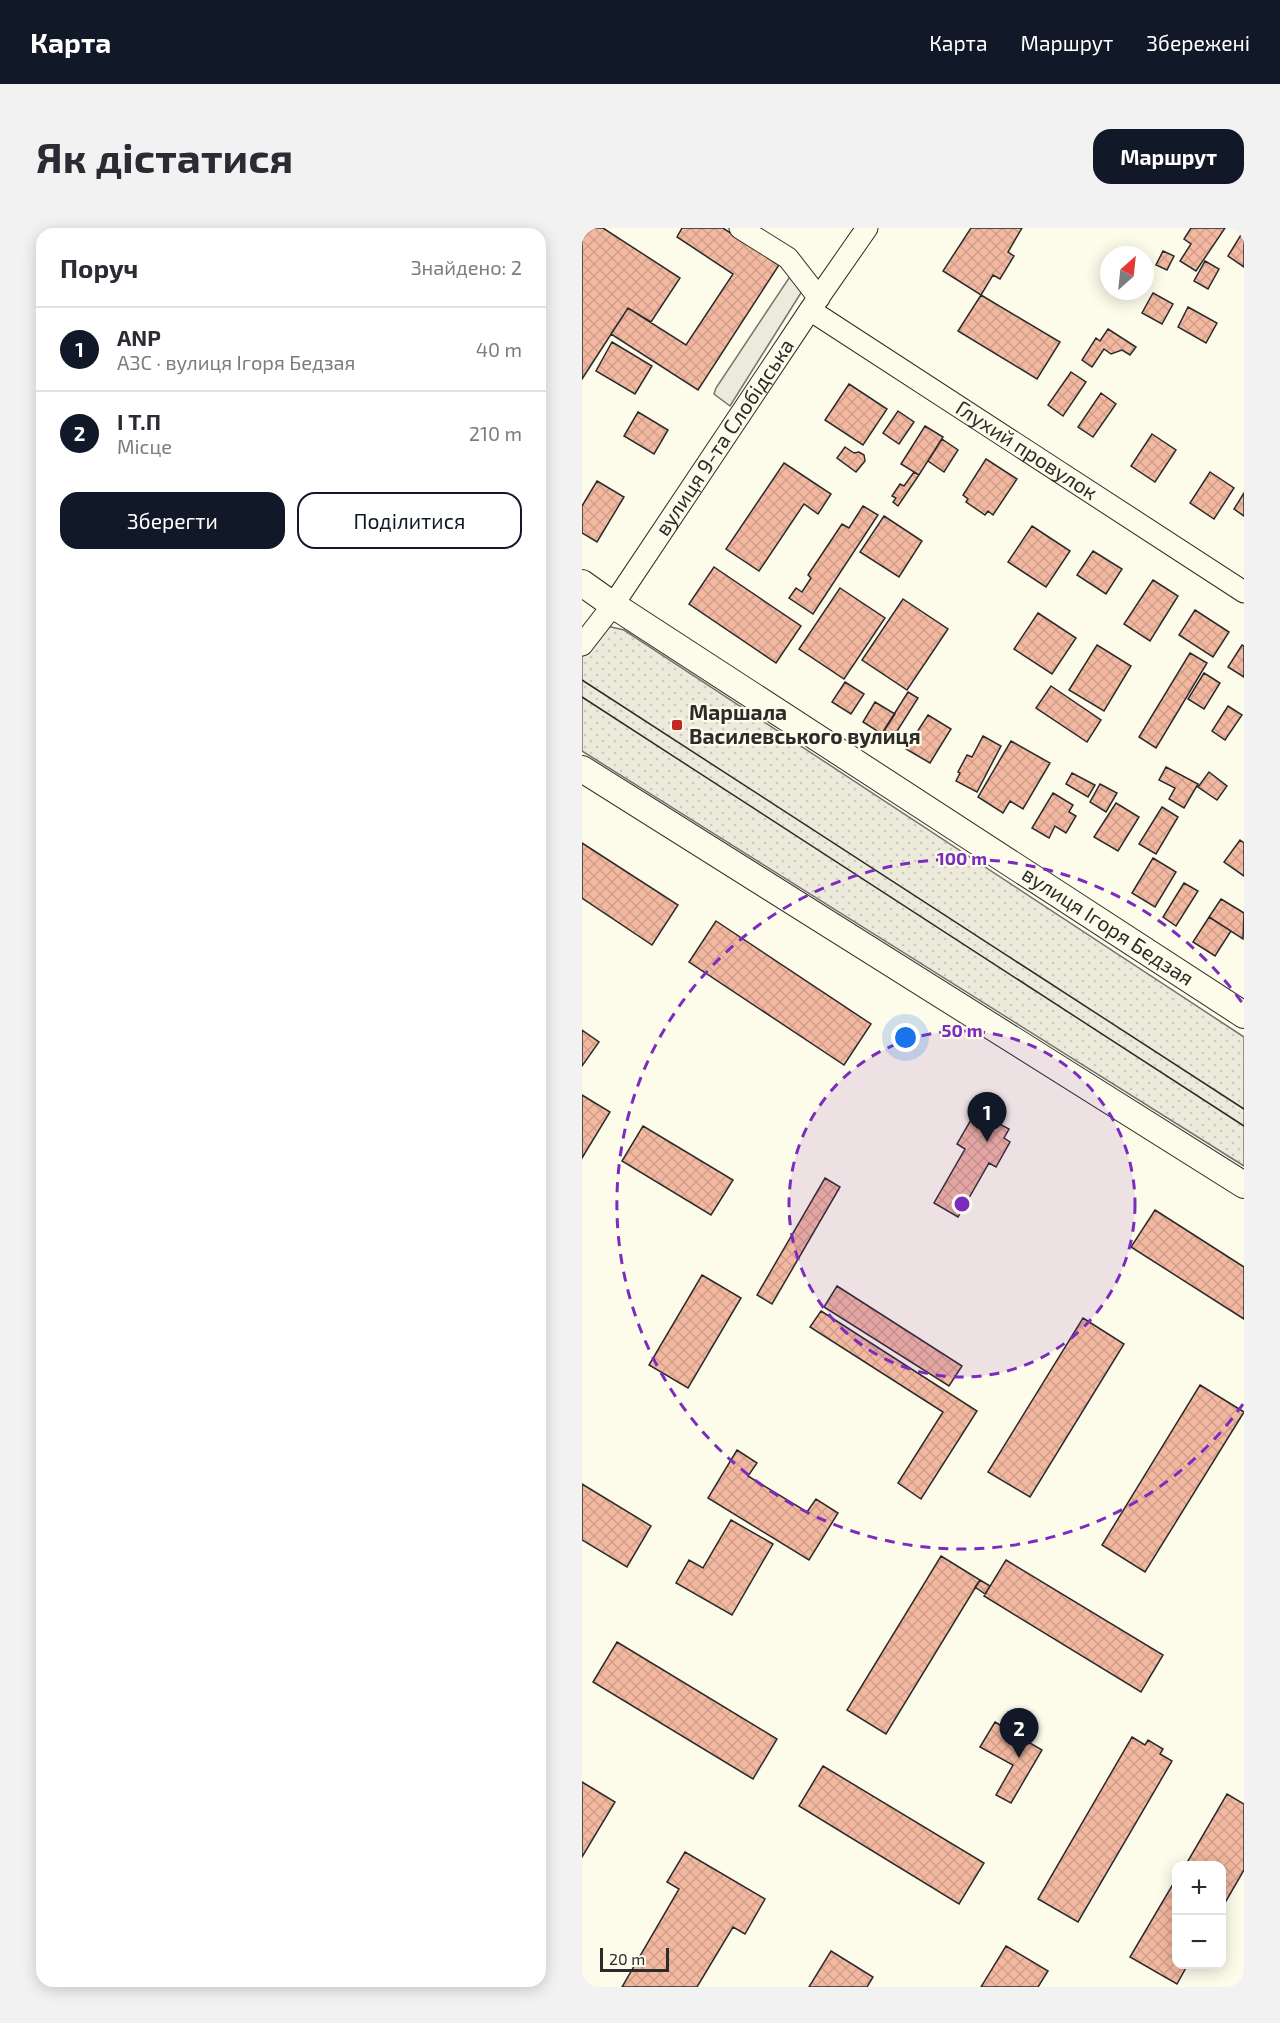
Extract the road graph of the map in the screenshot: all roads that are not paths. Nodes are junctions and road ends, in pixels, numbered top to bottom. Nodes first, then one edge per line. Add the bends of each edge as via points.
1 (740, 228) edge
2 (867, 228) edge
3 (814, 304) junction
4 (582, 583) edge
5 (1244, 592) edge
6 (613, 605) junction
7 (582, 645) edge
8 (582, 769) edge
9 (1244, 1015) edge
10 (1244, 1185) edge

1 - 3 street, Глухий провулок via 788,258
2 - 3 street, вулиця 9-та Слобідська
3 - 5 street, Глухий провулок
3 - 6 street, вулиця 9-та Слобідська
4 - 6 street, вулиця Ігоря Бедзая
6 - 7 street, вулиця 9-та Слобідська
6 - 9 street, вулиця Ігоря Бедзая
8 - 10 street

